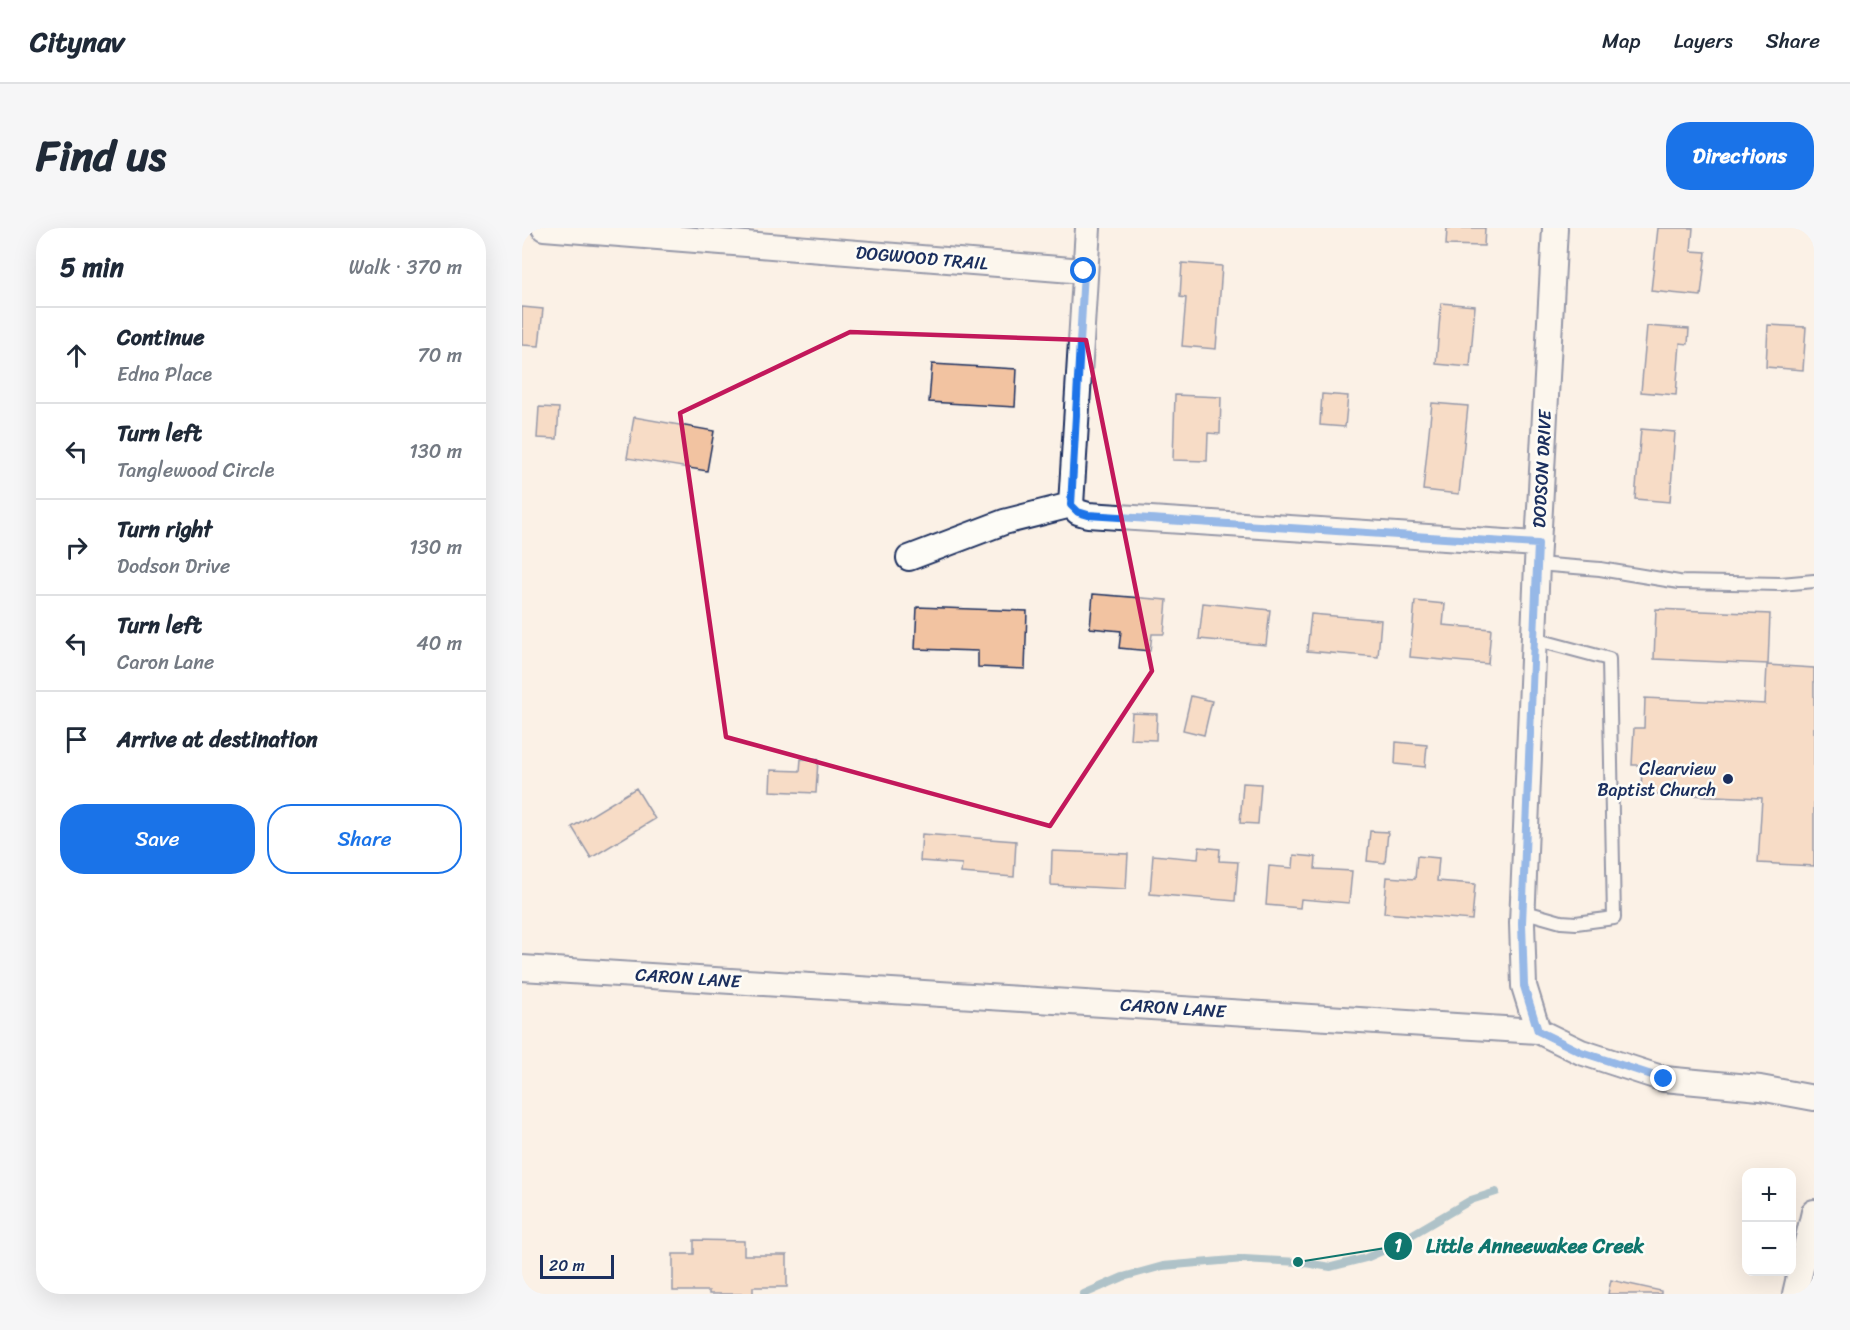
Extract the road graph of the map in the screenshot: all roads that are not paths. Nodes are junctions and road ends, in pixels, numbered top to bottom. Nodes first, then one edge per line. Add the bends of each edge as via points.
1 (544, 228) edge
2 (1088, 228) edge
3 (1556, 228) edge
4 (1084, 271) junction
5 (1071, 505) junction
6 (1537, 554) junction
7 (909, 558) dead end
8 (1814, 581) edge
9 (1534, 639) junction
10 (1522, 911) junction
11 (522, 968) edge
12 (1538, 1031) junction
13 (1814, 1098) edge
14 (1814, 1212) edge
15 (1796, 1294) edge

1 - 4 street, DOGWOOD TRAIL
2 - 4 street
3 - 6 street, DODSON DRIVE
4 - 5 street
5 - 6 street via 1088,515
5 - 7 street via 1004,522
6 - 8 lane via 1679,582
6 - 9 street, DODSON DRIVE
9 - 10 street, DODSON DRIVE
9 - 10 lane via 1609,658 1614,918 1561,922
10 - 12 street, DODSON DRIVE via 1524,986
11 - 12 street, CARON LANE
12 - 13 street, CARON LANE via 1581,1052 1664,1079 1760,1088
14 - 15 street

